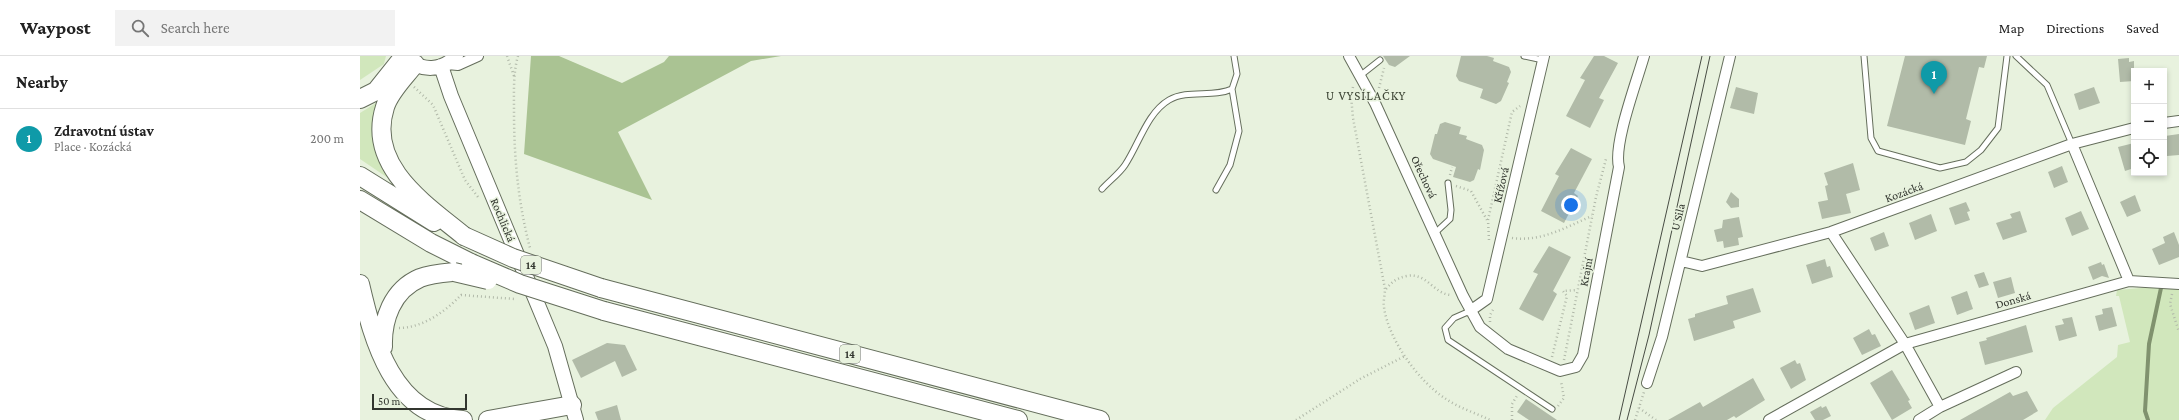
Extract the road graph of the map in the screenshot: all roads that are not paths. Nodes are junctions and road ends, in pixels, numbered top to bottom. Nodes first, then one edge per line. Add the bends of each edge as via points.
1 (478, 56) edge
2 (1234, 56) edge
3 (1349, 56) edge
4 (1524, 56) edge
5 (1644, 56) edge
6 (1730, 56) edge
7 (1864, 56) edge
8 (2007, 56) edge
9 (2016, 56) edge
10 (1544, 58) edge
11 (408, 59) edge
12 (1380, 60) road end
13 (448, 62) edge
14 (1361, 75) junction
15 (1232, 89) junction
16 (360, 99) edge
17 (2179, 121) edge
18 (2167, 123) edge
19 (2131, 129) edge
20 (2072, 144) junction
21 (360, 176) edge
22 (1448, 183) road end
23 (1102, 189) dead end
24 (1216, 190) dead end
25 (360, 200) edge
26 (1832, 232) junction
27 (1435, 233) junction
28 (464, 236) junction
29 (1681, 262) junction
30 (2129, 281) junction
31 (2177, 283) edge
32 (360, 284) edge
33 (520, 284) junction
34 (1470, 311) junction
35 (1904, 344) junction
36 (383, 360) junction
37 (2016, 372) dead end
38 (1647, 383) road end
39 (1940, 408) junction
40 (1552, 409) road end
41 (574, 412) edge
42 (463, 420) edge
43 (488, 420) edge
44 (1018, 420) edge
45 (1100, 420) edge
46 (1768, 420) edge
47 (1919, 420) edge

1 - 13 street via 458,65
2 - 15 lane via 1237,74
3 - 14 street, Ořechová
4 - 10 lane
5 - 34 street, Krajní via 1624,126 1583,355 1576,367 1560,367 1508,349 1480,326
6 - 29 street, U Sila
7 - 8 lane via 1871,138 1878,151 1940,168 1966,162 1981,150 1998,128
9 - 20 lane via 2047,85
10 - 34 street, Křížová via 1487,300
11 - 13 street via 431,68
11 - 16 highway via 376,91
11 - 28 highway via 385,107 382,125 391,167 407,188
12 - 14 lane
13 - 41 street, Rochlická via 451,96 537,299 555,346
14 - 27 street, Ořechová
15 - 23 lane via 1223,93 1190,94 1170,99 1147,126 1124,165
15 - 24 lane via 1239,130 1230,165
17 - 18 street
19 - 20 street, Kozácká
20 - 26 street, Kozácká
20 - 30 street
21 - 28 highway, 14 via 395,200
22 - 27 lane via 1450,219
25 - 33 highway, 14, bridge via 431,243
26 - 29 street, Kozácká via 1702,266
26 - 35 street
27 - 34 street, Ořechová
28 - 45 highway, 14, bridge via 513,258 601,288
29 - 38 street, U Sila
30 - 31 street, Donská
30 - 35 street, Donská
32 - 36 highway via 378,351
33 - 36 highway, bridge via 454,272 420,278 404,289 392,302 384,322
33 - 44 highway, 14, bridge via 604,311
34 - 40 lane via 1454,318 1445,328 1448,340
35 - 39 street
35 - 46 street, Donská
36 - 42 highway via 393,379 405,393 422,406 439,415
37 - 39 street
39 - 47 street
41 - 43 highway

